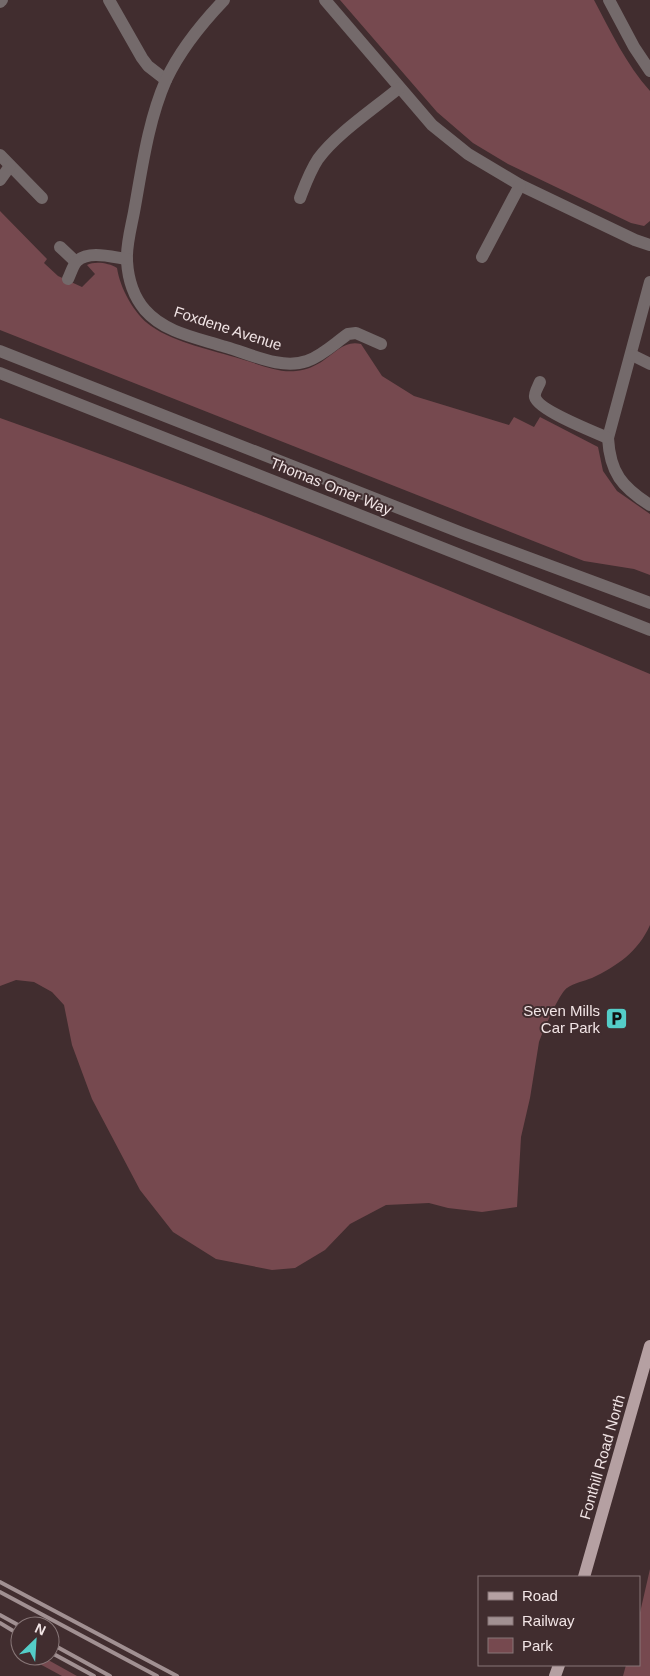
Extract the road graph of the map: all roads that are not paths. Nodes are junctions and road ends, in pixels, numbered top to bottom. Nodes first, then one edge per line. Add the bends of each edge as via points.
1 (109, 0) edge
2 (224, 0) edge
3 (325, 0) edge
4 (609, 0) edge
5 (650, 70) edge
6 (166, 80) junction
7 (400, 88) junction
8 (0, 155) edge
9 (10, 166) junction
10 (0, 180) edge
11 (520, 185) junction
12 (42, 198) dead end
13 (300, 198) dead end
14 (650, 245) edge
15 (60, 247) dead end
16 (482, 257) dead end
17 (127, 258) junction
18 (76, 262) junction
19 (68, 279) dead end
20 (650, 282) edge
21 (381, 344) dead end
22 (0, 351) edge
23 (632, 355) junction
24 (650, 364) edge
25 (0, 373) edge
26 (540, 382) dead end
27 (608, 438) junction
28 (650, 505) edge
29 (650, 603) edge
30 (650, 630) edge
31 (650, 1346) edge
32 (584, 1576) edge

1 - 6 street via 142,58
2 - 6 street, Foxdene Avenue via 212,12
3 - 7 street
4 - 5 street
6 - 17 street, Foxdene Avenue via 149,132
7 - 11 street via 432,125 468,154
7 - 13 street via 345,131 319,159
8 - 9 street
9 - 10 street
9 - 12 street
11 - 14 street
11 - 16 street
15 - 18 street
17 - 18 street via 93,255
17 - 21 street, Foxdene Avenue via 134,292 145,310 162,325 180,332 279,363 308,361 356,332
18 - 19 street
20 - 23 street
22 - 29 street, Thomas Omer Way via 462,533
23 - 24 street
23 - 27 street
25 - 30 street, Thomas Omer Way
26 - 27 street via 534,395 546,410
27 - 28 street via 613,466 620,480
31 - 32 main road, Fonthill Road North

